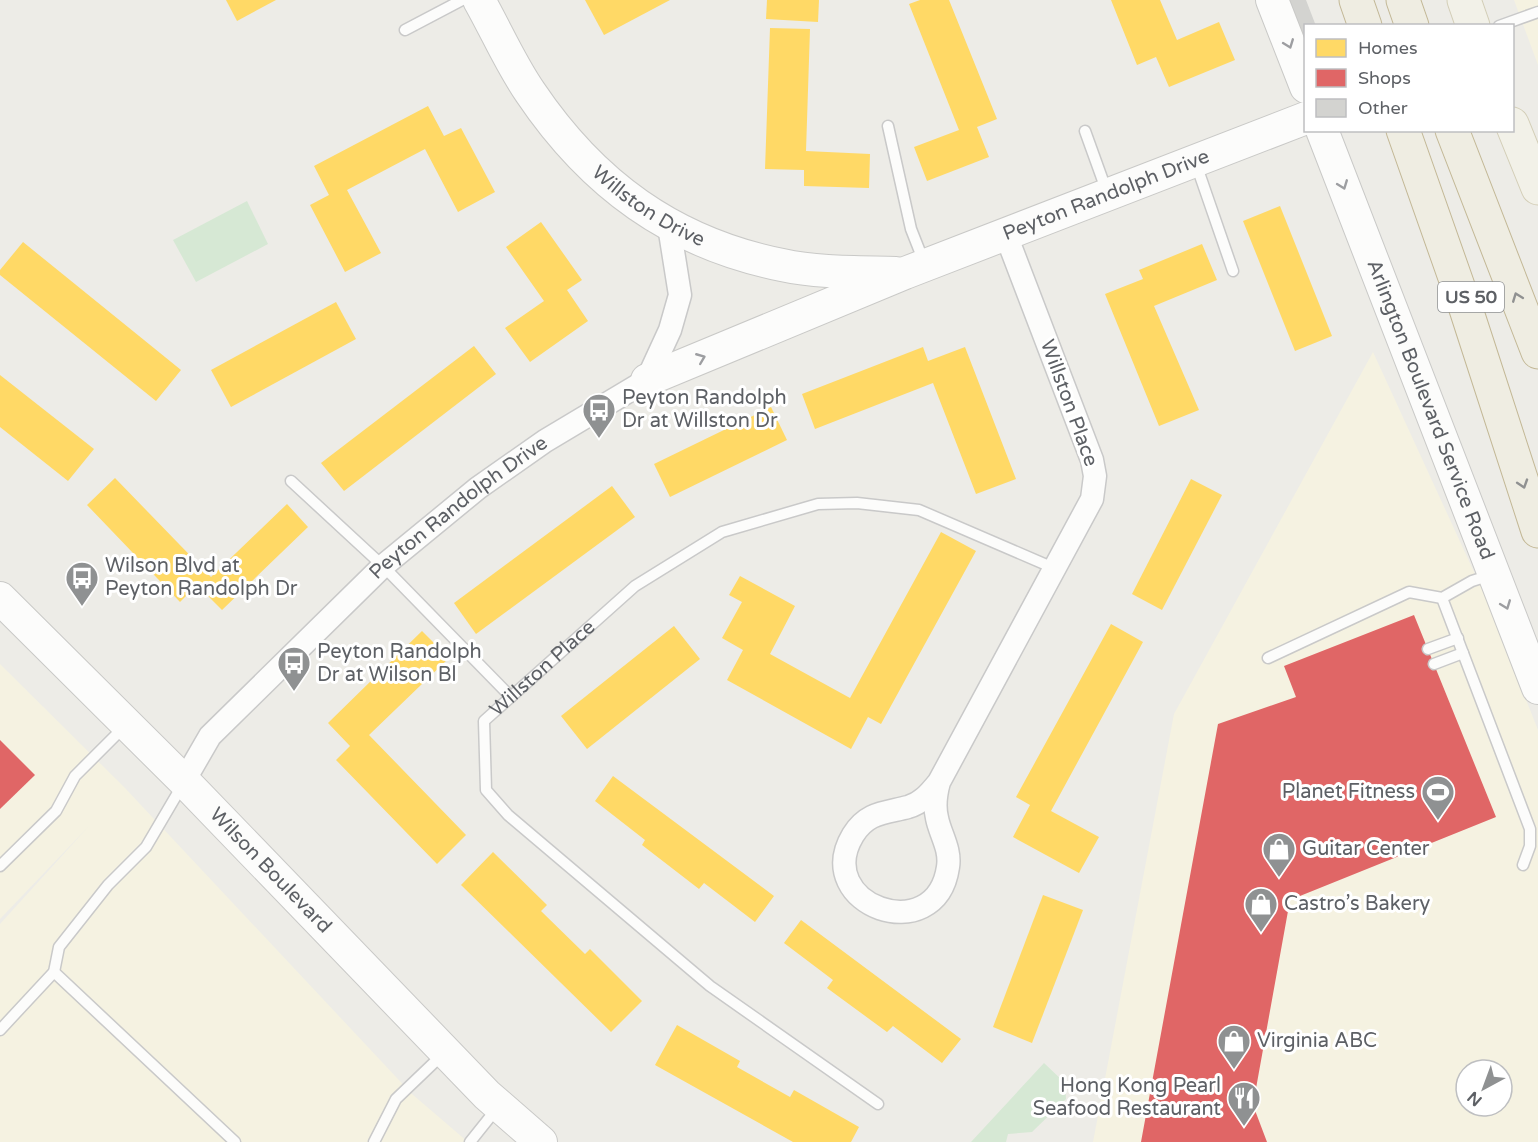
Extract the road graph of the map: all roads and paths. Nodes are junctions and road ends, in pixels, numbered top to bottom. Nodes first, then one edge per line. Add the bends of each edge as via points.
1 (462, 0) edge
2 (479, 0) edge
3 (1272, 0) edge
4 (1356, 0) edge
5 (1403, 0) edge
6 (1464, 0) edge
7 (1538, 12) edge
8 (1364, 24) edge
9 (1411, 24) edge
10 (1472, 24) edge
11 (1505, 24) edge
12 (405, 30) dead end
13 (1304, 84) edge
14 (1304, 118) edge
15 (888, 126) dead end
16 (1514, 129) edge
17 (1085, 131) dead end
18 (1323, 132) edge
19 (1405, 132) edge
20 (1405, 132) edge
21 (1453, 132) edge
22 (1194, 161) junction
23 (1538, 188) edge
24 (1108, 195) junction
25 (669, 226) junction
26 (1006, 235) junction
27 (915, 269) junction
28 (1233, 272) dead end
29 (1538, 352) edge
30 (647, 380) junction
31 (1538, 463) edge
32 (291, 481) dead end
33 (1538, 531) edge
34 (383, 566) junction
35 (1056, 570) junction
36 (1494, 574) junction
37 (1442, 597) junction
38 (4, 609) edge
39 (1458, 638) junction
40 (1428, 649) dead end
41 (1463, 653) junction
42 (1268, 658) dead end
43 (1434, 664) dead end
44 (1538, 688) edge
45 (511, 697) junction
46 (127, 724) junction
47 (184, 781) junction
48 (939, 782) junction
49 (1523, 865) dead end
50 (0, 866) edge
51 (54, 972) junction
52 (0, 1030) edge
53 (445, 1052) junction
54 (878, 1104) dead end
55 (498, 1106) junction
56 (235, 1142) edge
57 (374, 1142) edge
58 (470, 1142) edge
59 (541, 1142) edge

1 - 12 lane
2 - 25 street, Willston Drive via 528,90 558,131 592,168
3 -> 13 street
4 - 8 highway
5 - 9 highway
6 - 10 main road
7 - 11 lane
14 - 22 street, Peyton Randolph Drive
15 - 27 lane
16 - 23 main road
17 - 24 lane
18 -> 36 street, Arlington Boulevard Service Road
19 - 31 highway, US 50
20 -> 33 highway
29 -> 21 highway, US 50
22 - 24 street, Peyton Randolph Drive
22 - 28 lane
24 - 26 street, Peyton Randolph Drive
25 - 27 street, Willston Drive via 722,250 783,266
25 - 30 street via 680,295 670,330
26 - 27 street, Peyton Randolph Drive
26 - 35 street, Willston Place via 1095,476 1092,499
30 -> 27 street, Peyton Randolph Drive
30 - 34 street, Peyton Randolph Drive via 545,441 478,488
32 - 34 lane
34 - 45 lane
34 - 47 street, Peyton Randolph Drive via 210,736
35 - 45 lane, Willston Place via 920,510 857,502 818,504 722,532 634,586
35 - 48 street, Willston Place
36 - 37 lane
36 -> 44 street, Arlington Boulevard Service Road
37 - 39 lane
37 - 42 lane via 1410,592
38 - 46 street, Wilson Boulevard
39 - 40 lane
39 - 41 lane
41 - 43 lane
41 - 49 lane via 1530,829 1530,846
45 - 54 lane, Willston Place via 484,721 486,790 508,814 710,986
46 - 47 street, Wilson Boulevard
46 - 50 lane via 75,776 56,811
47 - 51 lane via 147,847 108,885 59,947
47 - 53 street, Wilson Boulevard
48 - 48 street, Willston Place via 937,818 948,851 943,883 923,906 908,911 879,910 866,903 849,879 847,848 853,834 866,819 879,812 909,807 926,797
51 - 52 lane
51 - 56 lane
53 - 55 street, Wilson Boulevard
53 - 57 lane via 396,1099
55 - 58 lane
55 - 59 street, Wilson Boulevard

